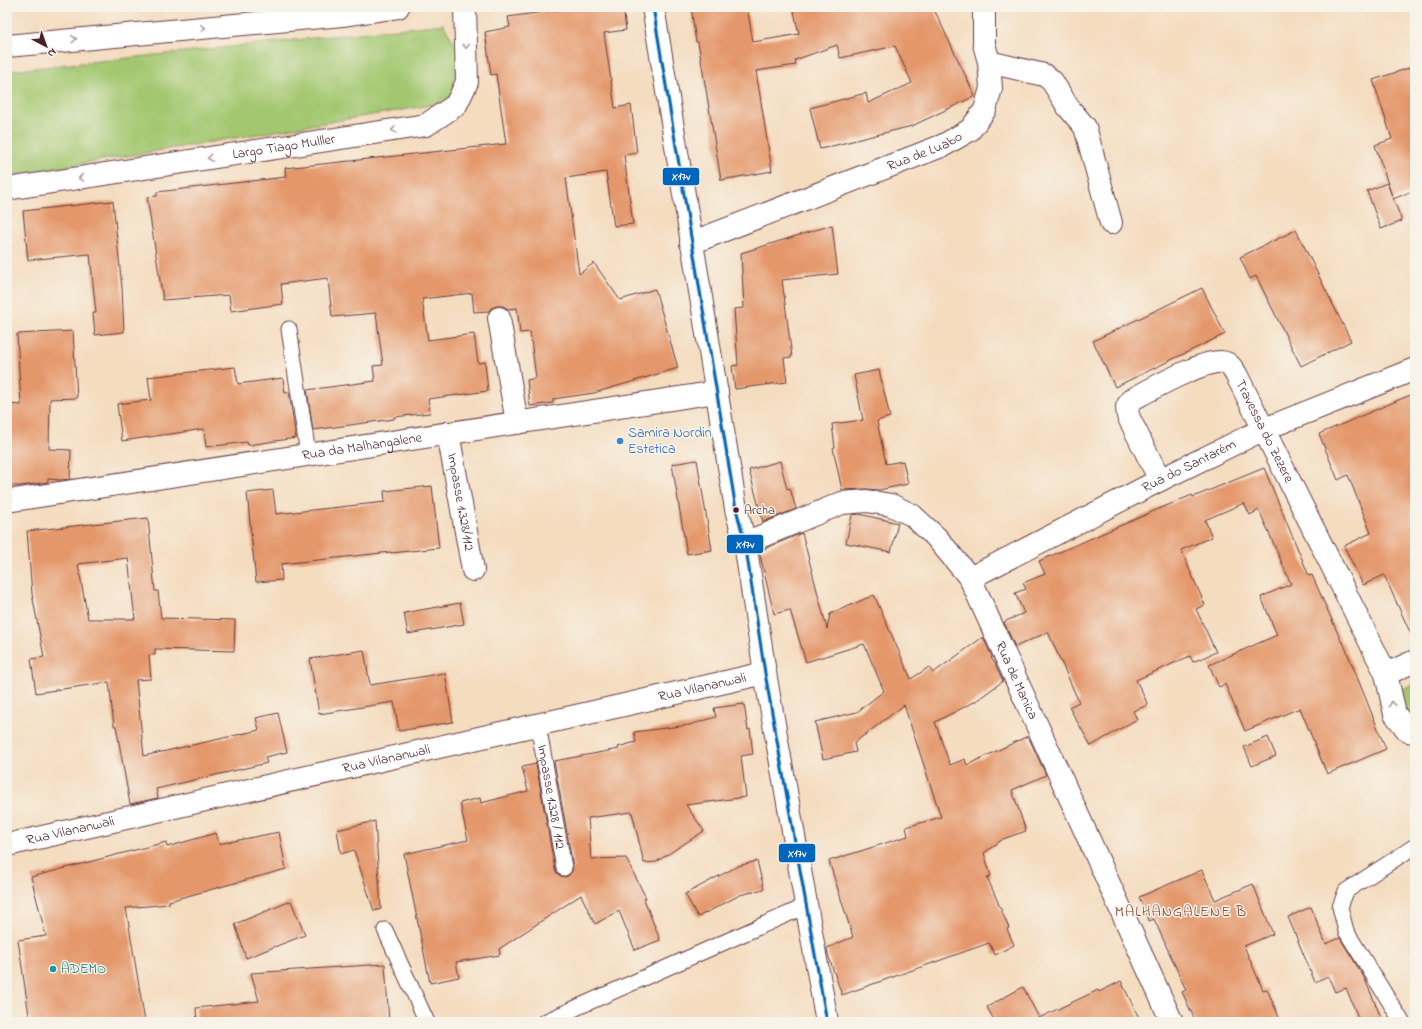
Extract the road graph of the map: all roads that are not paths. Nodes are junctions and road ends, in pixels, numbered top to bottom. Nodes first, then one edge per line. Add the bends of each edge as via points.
1 (398, 7) edge
2 (465, 7) edge
3 (653, 7) edge
4 (984, 7) edge
5 (341, 11) edge
6 (7, 46) edge
7 (989, 62) junction
8 (7, 189) edge
9 (1111, 223) dead end
10 (691, 243) junction
11 (499, 318) dead end
12 (289, 329) dead end
13 (1415, 369) edge
14 (717, 392) junction
15 (517, 422) junction
16 (1262, 430) junction
17 (448, 433) junction
18 (308, 454) junction
19 (1160, 480) junction
20 (7, 501) edge
21 (745, 543) junction
22 (473, 570) dead end
23 (970, 578) junction
24 (1415, 661) edge
25 (765, 673) junction
26 (1386, 674) junction
27 (538, 725) junction
28 (1415, 732) edge
29 (7, 845) edge
30 (1415, 846) edge
31 (564, 868) dead end
32 (806, 906) junction
33 (385, 930) dead end
34 (427, 1022) edge
35 (544, 1022) edge
36 (827, 1022) edge
37 (1172, 1022) edge
38 (1402, 1022) edge

1 - 5 street
2 -> 8 street, Largo Tiago Mulller via 467,82 456,105 426,125
3 - 10 street
4 - 7 street, Rua de Luabo via 984,44
6 -> 5 street
7 - 9 street via 1044,75 1052,81 1085,128
7 - 10 street, Rua de Luabo via 991,88 986,110 970,130 944,145
10 - 14 street
11 - 15 street
12 - 18 lane
13 - 16 street, Rua do Santarém
14 - 15 street, Rua da Malhangalene
14 - 21 street via 736,508
15 - 17 street, Rua da Malhangalene
16 - 19 street, Rua do Santarém
16 - 19 street, Travessa do Zezere via 1231,367 1225,362 1217,361 1201,365 1131,400 1127,407 1128,416
16 - 26 street, Travessa do Zezere
17 - 18 street, Rua da Malhangalene
17 - 22 street, Impasse 1.328/112
18 - 20 street, Rua da Malhangalene
19 - 23 street, Rua do Santarém
21 - 23 street, Rua de Manica via 842,503 867,500 912,515 936,537
21 - 25 street
23 - 37 street, Rua de Manica
24 - 26 street
25 - 27 street, Rua Vilananwali
25 - 32 street
28 -> 26 street, Travessa do Zezere via 1408,730 1395,714
27 - 29 street, Rua Vilananwali
27 - 31 lane, Impasse 1.328 / 112
30 - 38 lane via 1346,891 1340,907 1346,931
32 - 35 lane
32 - 36 street
33 - 34 lane

